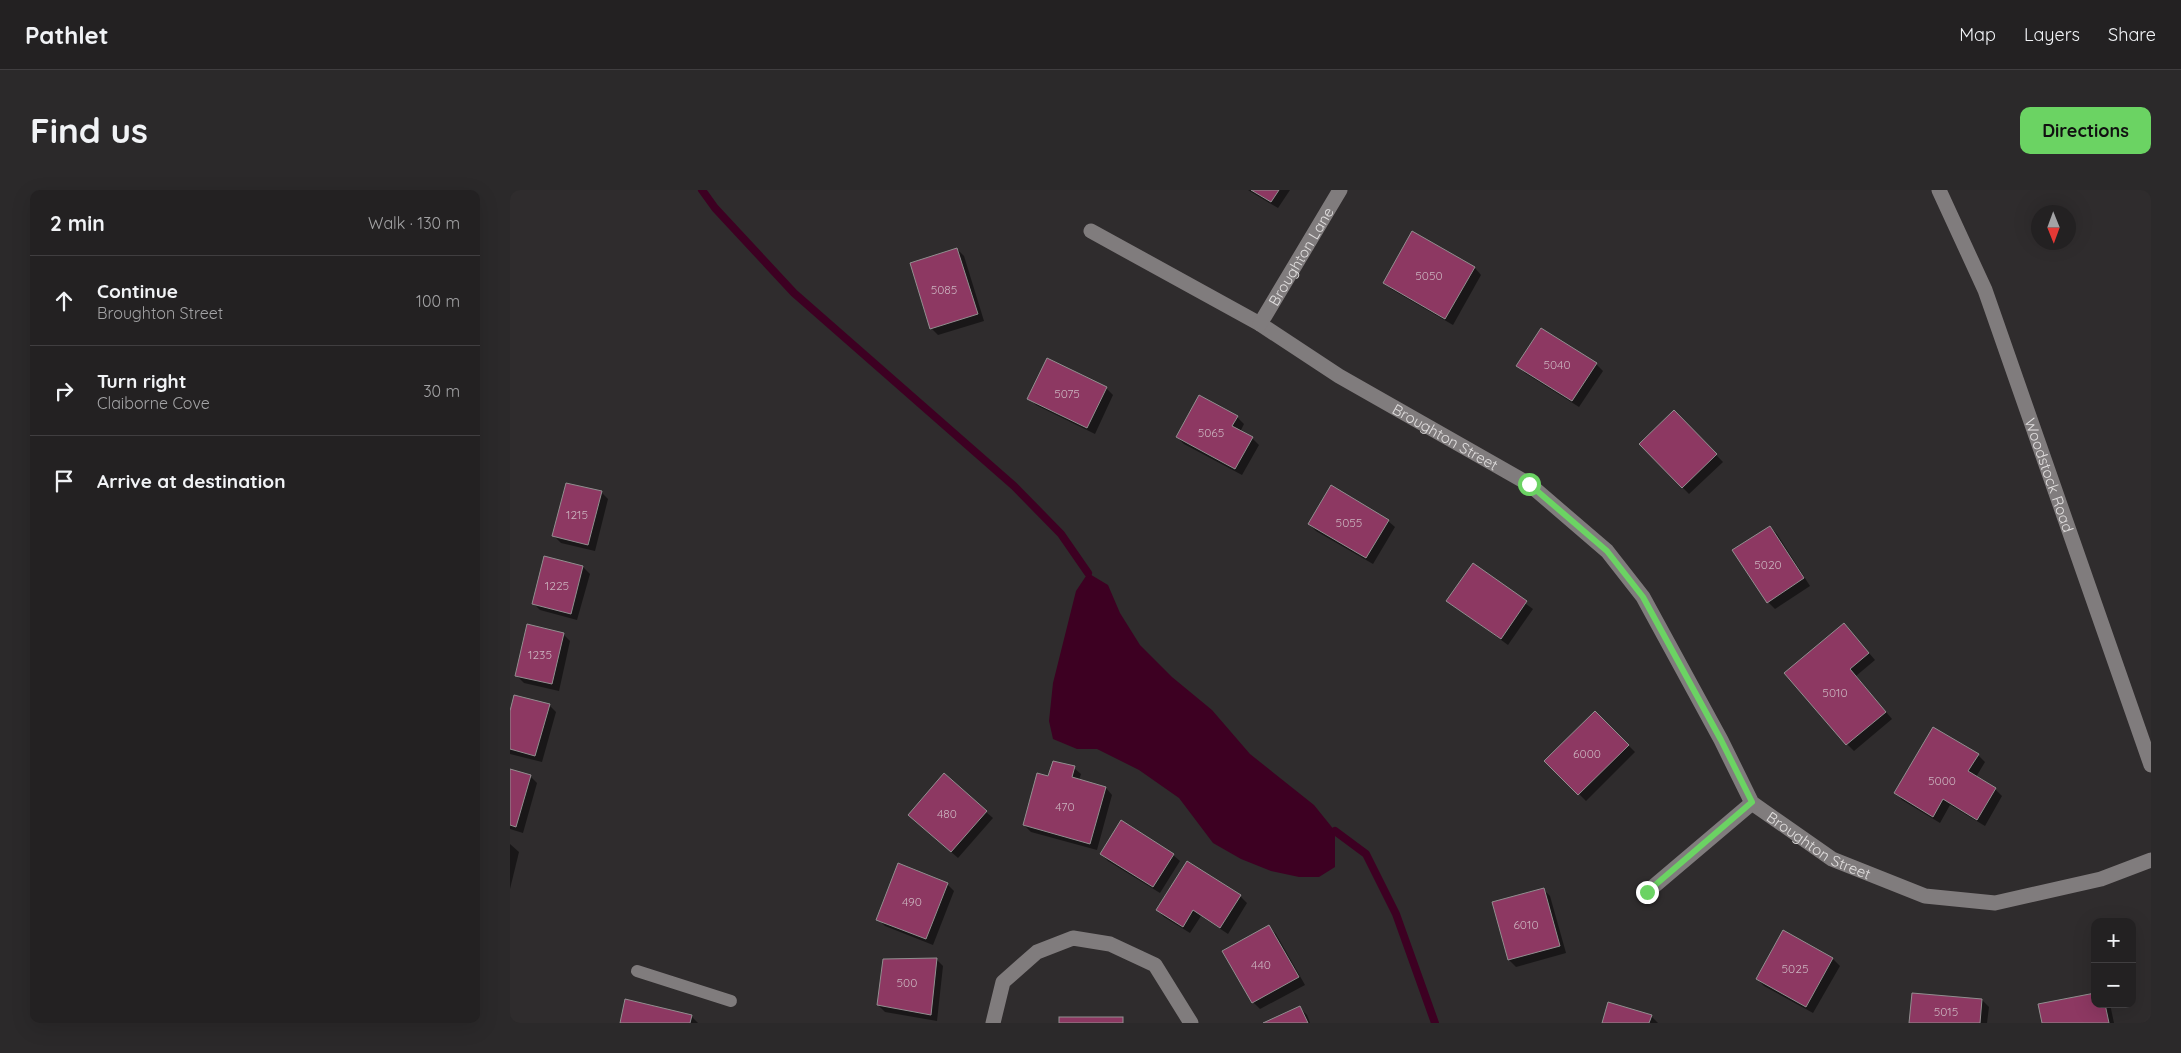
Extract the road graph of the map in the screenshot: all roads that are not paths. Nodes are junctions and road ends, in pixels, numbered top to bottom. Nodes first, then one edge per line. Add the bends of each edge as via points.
1 (1340, 190) edge
2 (1939, 190) edge
3 (1091, 232) dead end
4 (1260, 324) junction
5 (2151, 765) edge
6 (1752, 802) junction
7 (2151, 860) edge
8 (1647, 892) dead end
9 (637, 971) dead end
10 (731, 1001) dead end
11 (993, 1023) edge
12 (1191, 1023) edge

1 - 4 street, Broughton Lane
2 - 5 street, Woodstock Road via 1985,290
3 - 4 street, Broughton Street
4 - 6 street, Broughton Street via 1339,376 1529,484 1607,551 1643,597
6 - 7 street, Broughton Street via 1832,859 1925,896 1995,903 2101,879
6 - 8 street
9 - 10 lane
11 - 12 street via 1003,982 1037,952 1073,938 1110,944 1155,965

